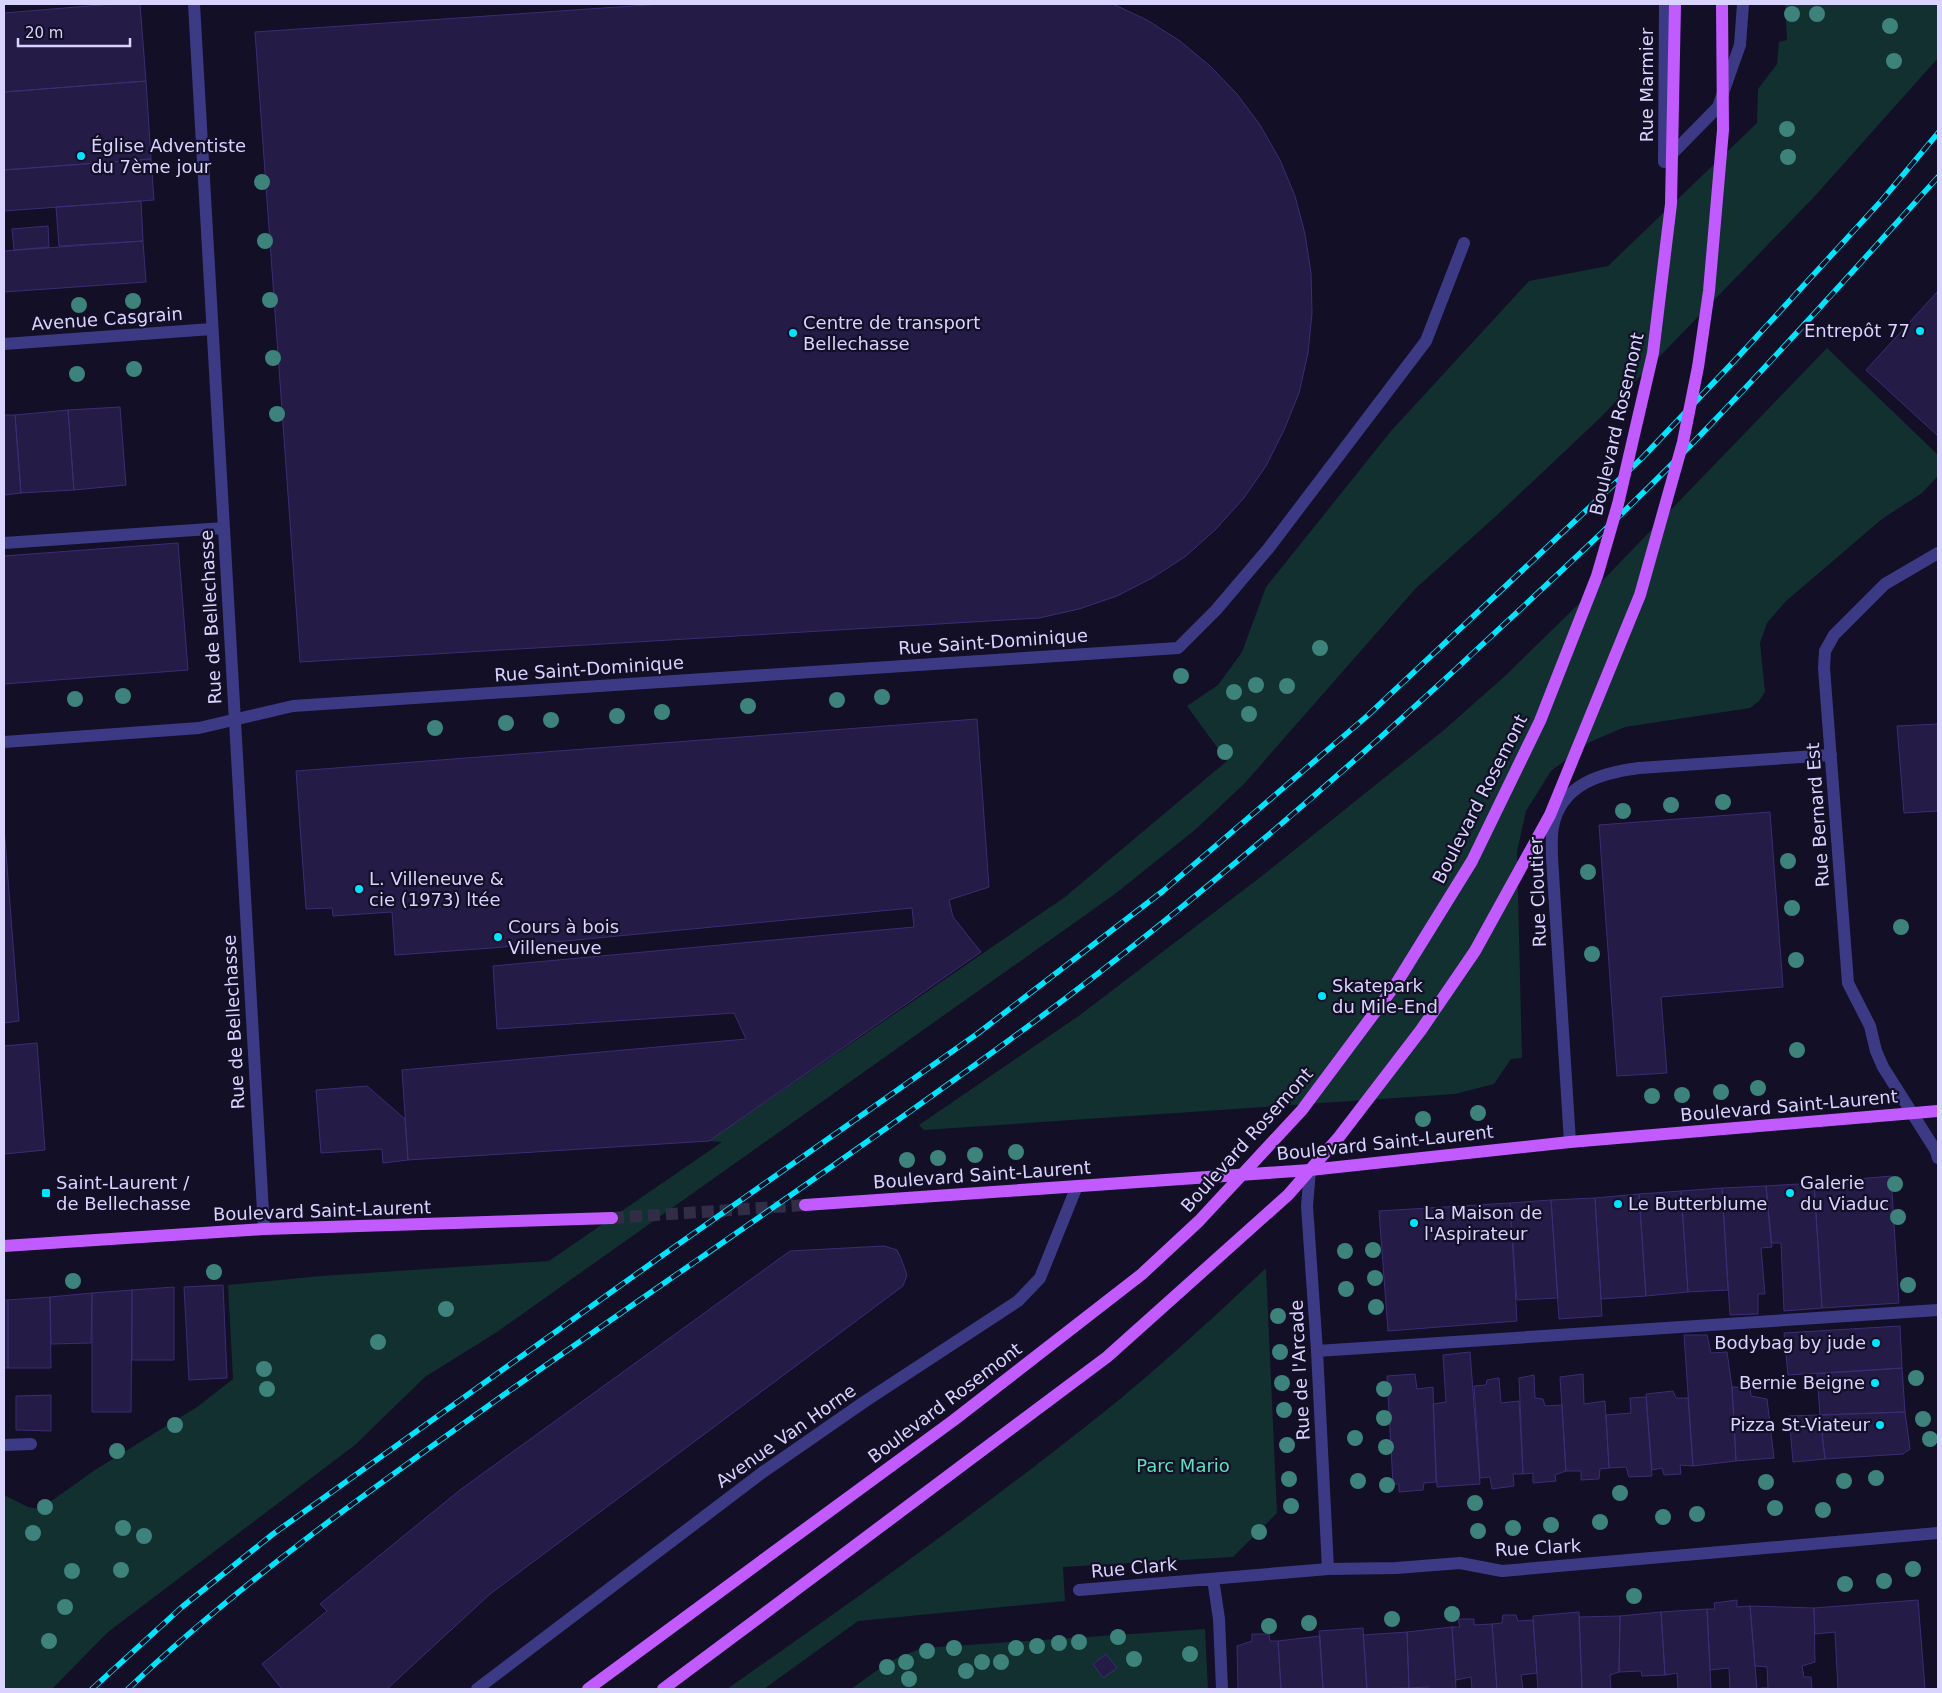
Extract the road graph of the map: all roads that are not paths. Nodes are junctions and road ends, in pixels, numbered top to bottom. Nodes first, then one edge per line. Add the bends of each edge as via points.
1 (194, 4) edge
2 (1665, 4) edge
3 (1675, 4) edge
4 (1722, 4) edge
5 (1743, 4) edge
6 (1464, 243) dead end
7 (212, 329) junction
8 (4, 344) edge
9 (224, 528) junction
10 (4, 543) edge
11 (1938, 553) edge
12 (234, 719) junction
13 (4, 742) edge
14 (1831, 755) junction
15 (1938, 1111) edge
16 (1911, 1113) junction
17 (1570, 1142) junction
18 (1938, 1158) edge
19 (1310, 1170) junction
20 (1077, 1186) junction
21 (805, 1205) tunnel mouth
22 (612, 1218) tunnel mouth
23 (264, 1229) junction
24 (4, 1246) edge
25 (1938, 1310) edge
26 (1317, 1350) junction
27 (31, 1444) dead end
28 (4, 1446) edge
29 (1938, 1533) edge
30 (1328, 1569) junction
31 (1213, 1579) junction
32 (1079, 1590) dead end
33 (478, 1689) edge
34 (588, 1689) edge
35 (663, 1689) edge
36 (1222, 1689) edge

1 - 7 street, Rue de Bellechasse
2 - 5 street, Rue Marmier via 1664,162 1718,107 1740,45
3 - 34 main road, Boulevard Rosemont, bridge via 1671,204 1653,352 1597,576 1540,721 1472,860 1396,984 1302,1110 1199,1221 1142,1274 954,1420
4 - 35 main road, bridge via 1723,130 1709,291 1683,442 1640,595 1550,815 1475,951 1421,1030 1339,1137 1288,1195 1107,1357
6 - 12 street, Rue Saint-Dominique via 1426,342 1268,549 1216,610 1178,648 293,706
7 - 8 street, Avenue Casgrain
7 - 9 street, Rue de Bellechasse
9 - 10 street
9 - 12 street, Rue de Bellechasse
11 - 14 street, Rue Bernard Est via 1885,584 1834,635 1826,651 1824,668
12 - 13 street, Rue Saint-Dominique via 199,728
12 - 23 street, Rue de Bellechasse
14 - 16 street, Rue Bernard Est via 1848,983 1870,1026 1876,1051
14 - 17 street, Rue Cloutier via 1610,772 1581,785 1562,802 1553,826 1552,858
15 - 16 main road, Boulevard Saint-Laurent
16 - 17 main road, Boulevard Saint-Laurent
16 - 18 street, Rue Bernard Est
17 - 19 main road, Boulevard Saint-Laurent
19 - 20 main road, Boulevard Saint-Laurent
19 - 26 street, Rue de l'Arcade via 1307,1206
20 - 21 main road, Boulevard Saint-Laurent
20 - 33 street, Avenue Van Horne via 1040,1278 1018,1302 763,1472
22 - 23 main road, Boulevard Saint-Laurent
23 - 24 main road, Boulevard Saint-Laurent
25 - 26 street
26 - 30 street, Rue de l'Arcade
27 - 28 street
29 - 30 street, Rue Clark via 1502,1571 1460,1564
30 - 31 street, Rue Clark
31 - 32 street, Rue Clark
31 - 36 street via 1219,1619

